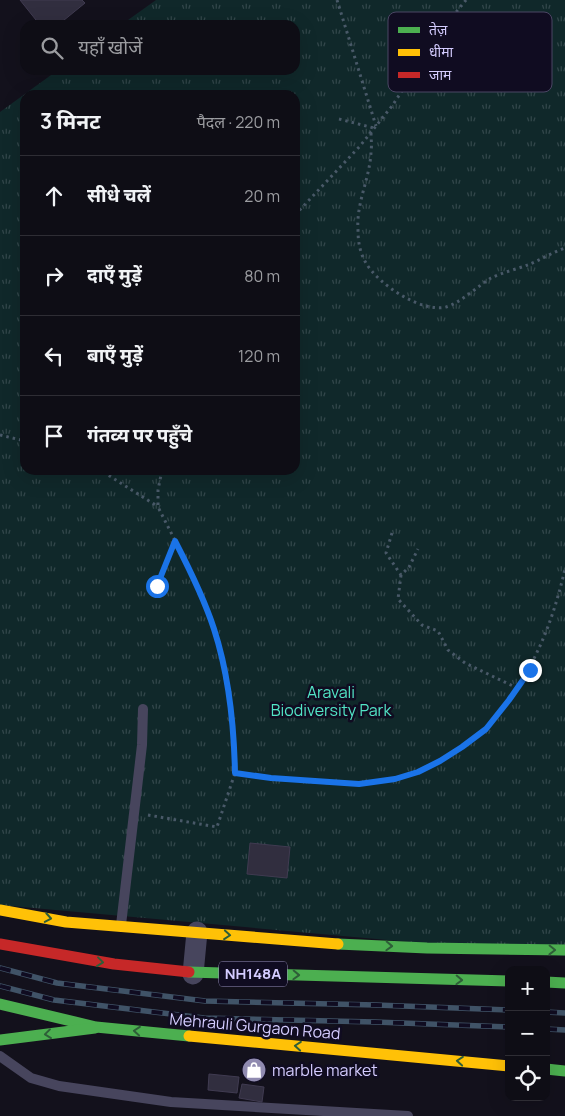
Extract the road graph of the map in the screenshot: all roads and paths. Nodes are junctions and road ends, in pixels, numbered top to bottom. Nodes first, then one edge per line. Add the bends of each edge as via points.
1 (337, 0) edge
2 (466, 0) edge
3 (456, 12) edge
4 (401, 92) edge
5 (339, 119) dead end
6 (375, 127) junction
7 (370, 132) junction
8 (300, 209) edge
9 (565, 248) edge
10 (0, 435) edge
11 (20, 440) edge
12 (108, 475) edge
13 (161, 475) edge
14 (158, 507) junction
15 (392, 533) dead end
16 (175, 541) junction
17 (418, 550) dead end
18 (565, 569) edge
19 (401, 575) junction
20 (157, 586) dead end
21 (517, 688) junction
22 (143, 709) dead end
23 (235, 773) junction
24 (134, 812) junction
25 (0, 910) edge
26 (120, 926) junction
27 (197, 932) junction
28 (0, 944) edge
29 (565, 950) edge
30 (193, 974) junction
31 (505, 981) edge
32 (550, 982) edge
33 (565, 983) edge
34 (0, 1004) edge
35 (96, 1028) junction
36 (0, 1040) edge
37 (0, 1056) edge
38 (505, 1066) edge
39 (550, 1069) edge
40 (565, 1071) edge
41 (408, 1116) edge

1 - 6 path
2 - 3 path
4 - 6 path
5 - 6 path
6 - 7 path
7 - 8 path
7 - 9 path via 371,151 358,213 360,251 373,274 397,292 427,306 453,305 492,278
10 - 11 path
12 - 14 path
13 - 14 path
14 - 16 path
15 - 19 path via 386,552
16 - 20 path
16 - 23 path via 193,576 217,638 231,707
17 - 19 path via 410,567
18 - 21 path via 543,639 530,670
19 - 21 path via 398,599 422,625 438,631 448,650 465,663
21 - 23 path via 486,729 448,757 395,779 359,784
22 - 24 lane
23 - 24 path via 217,827
24 - 26 lane
25 -> 26 main road via 66,922
26 - 27 main road
27 -> 29 main road via 333,944
27 - 30 street
28 -> 30 main road, NH148A via 70,958
30 -> 31 main road, NH148A
32 - 33 main road
34 - 35 main road, Mehrauli Gurgaon Road
35 -> 36 main road
38 -> 35 main road, Mehrauli Gurgaon Road
37 - 41 lane via 31,1078 59,1086 171,1102
39 - 40 main road

